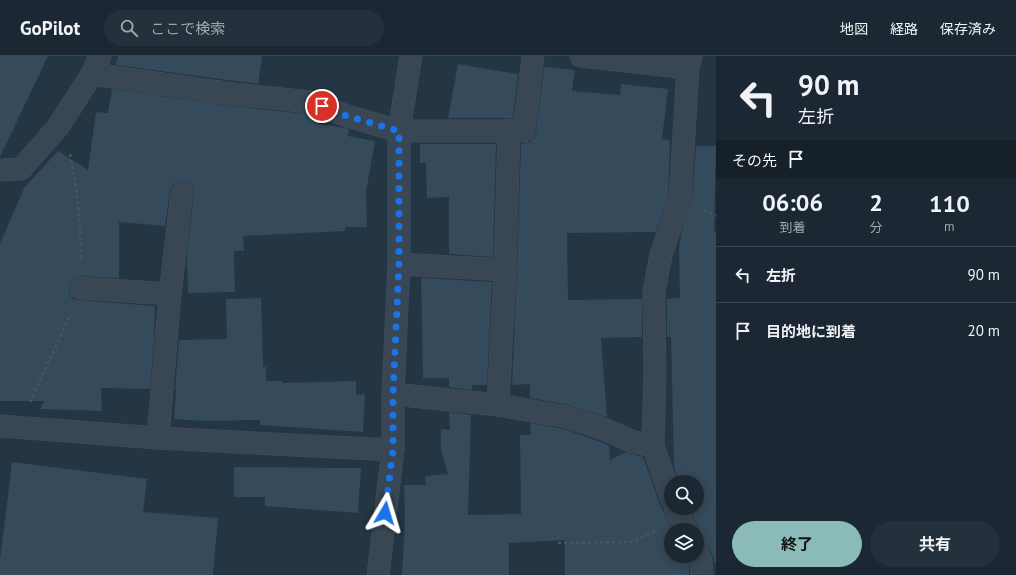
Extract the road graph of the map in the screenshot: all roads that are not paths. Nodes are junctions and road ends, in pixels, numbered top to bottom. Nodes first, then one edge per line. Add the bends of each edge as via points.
1 (412, 56) edge
2 (533, 56) edge
3 (580, 56) edge
4 (690, 62) edge
5 (96, 65) edge
6 (509, 130) junction
7 (399, 131) junction
8 (0, 170) edge
9 (182, 193) dead end
10 (399, 264) junction
11 (505, 270) junction
12 (80, 288) dead end
13 (170, 294) junction
14 (393, 394) junction
15 (498, 405) junction
16 (0, 426) edge
17 (158, 438) junction
18 (653, 446) junction
19 (393, 450) junction
20 (664, 478) edge
21 (701, 563) edge
22 (378, 575) edge
23 (702, 575) edge

1 - 7 street
2 - 6 street via 524,131
3 - 4 street
4 - 18 street via 680,199 661,255 654,291
5 - 7 street via 226,94 310,102
5 - 8 street via 58,127 21,169
6 - 7 street
6 - 11 street
7 - 10 street
9 - 13 street
10 - 11 street
10 - 14 street
11 - 15 street
12 - 13 street
13 - 17 street
14 - 15 street
14 - 19 street
15 - 18 street via 567,417 631,441
16 - 17 street
17 - 19 street
18 - 20 street
19 - 22 street
21 - 23 street

